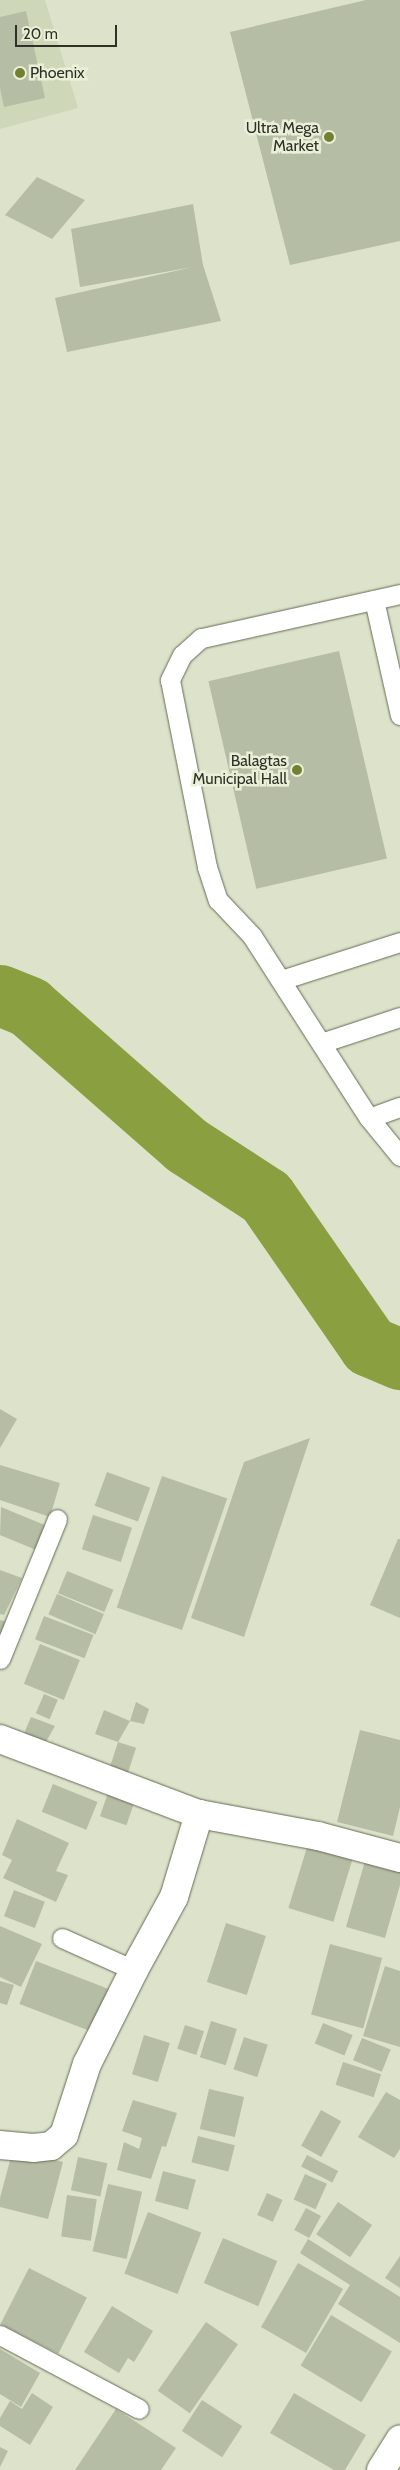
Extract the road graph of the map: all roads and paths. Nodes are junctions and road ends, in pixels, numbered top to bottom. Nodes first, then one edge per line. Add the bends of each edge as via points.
1 (400, 594) edge
2 (374, 600) junction
3 (400, 715) edge
4 (400, 942) edge
5 (280, 980) junction
6 (400, 1017) edge
7 (321, 1043) junction
8 (400, 1107) edge
9 (369, 1118) junction
10 (400, 1156) edge
11 (57, 1518) dead end
12 (0, 1659) edge
13 (0, 1739) edge
14 (199, 1814) junction
15 (400, 1858) edge
16 (62, 1938) dead end
17 (134, 1970) junction
18 (0, 2145) edge
19 (0, 2335) edge
20 (139, 2409) dead end
21 (400, 2440) edge
22 (381, 2470) edge

1 - 2 lane
2 - 3 lane
2 - 5 lane via 201,638 182,655 170,680 207,867 218,900 252,936
4 - 5 lane
5 - 7 lane
6 - 7 lane
7 - 9 lane
8 - 9 lane
9 - 10 lane
11 - 12 lane
13 - 14 street
14 - 15 street via 318,1836
14 - 17 street via 174,1897
16 - 17 lane
17 - 18 street via 88,2064 64,2135 51,2146
19 - 20 lane
21 - 22 street

